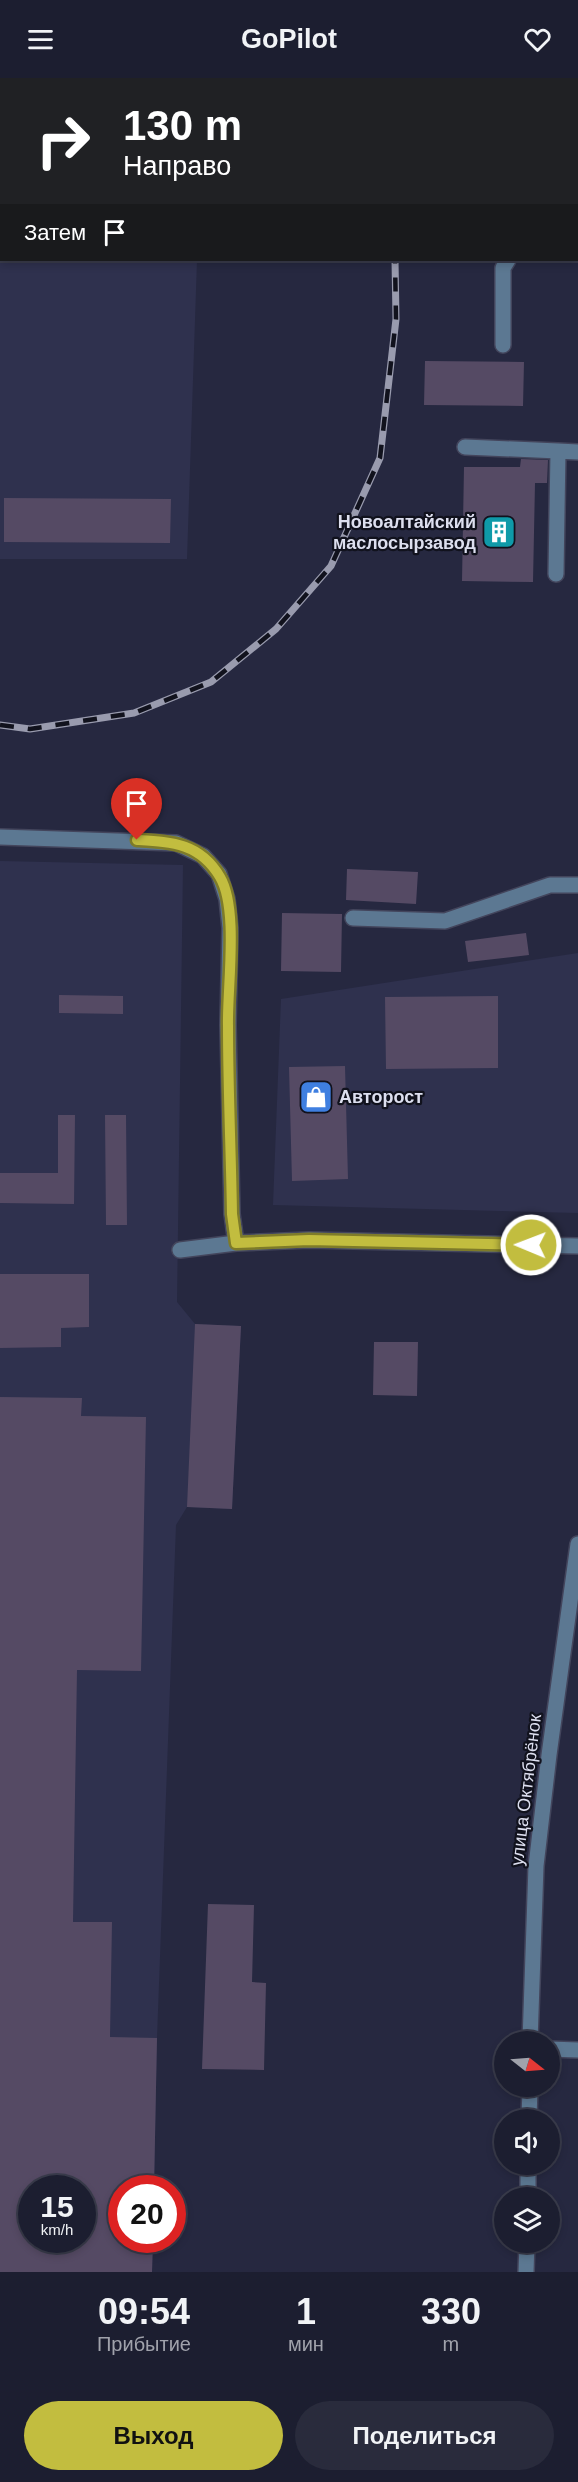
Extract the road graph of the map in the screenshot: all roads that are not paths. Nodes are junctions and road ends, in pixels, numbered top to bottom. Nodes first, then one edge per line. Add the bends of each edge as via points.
1 (507, 261) edge
2 (503, 345) dead end
3 (465, 447) dead end
4 (558, 451) junction
5 (578, 453) edge
6 (556, 574) dead end
7 (0, 837) edge
8 (578, 885) edge
9 (352, 918) dead end
10 (236, 1243) junction
11 (578, 1246) edge
12 (180, 1250) dead end
13 (578, 1544) edge
14 (530, 2031) edge
15 (560, 2049) edge
16 (578, 2050) edge
17 (527, 2253) edge
18 (526, 2272) edge

1 - 2 street via 503,268
3 - 4 street
4 - 5 street
4 - 6 street
7 - 10 street via 176,843 203,856 219,874 230,928 228,1025
8 - 9 street via 550,885 446,921
10 - 11 street via 309,1240
10 - 12 street
13 - 14 street, улица Октябрёнок via 536,1866
15 - 16 street
17 - 18 street

